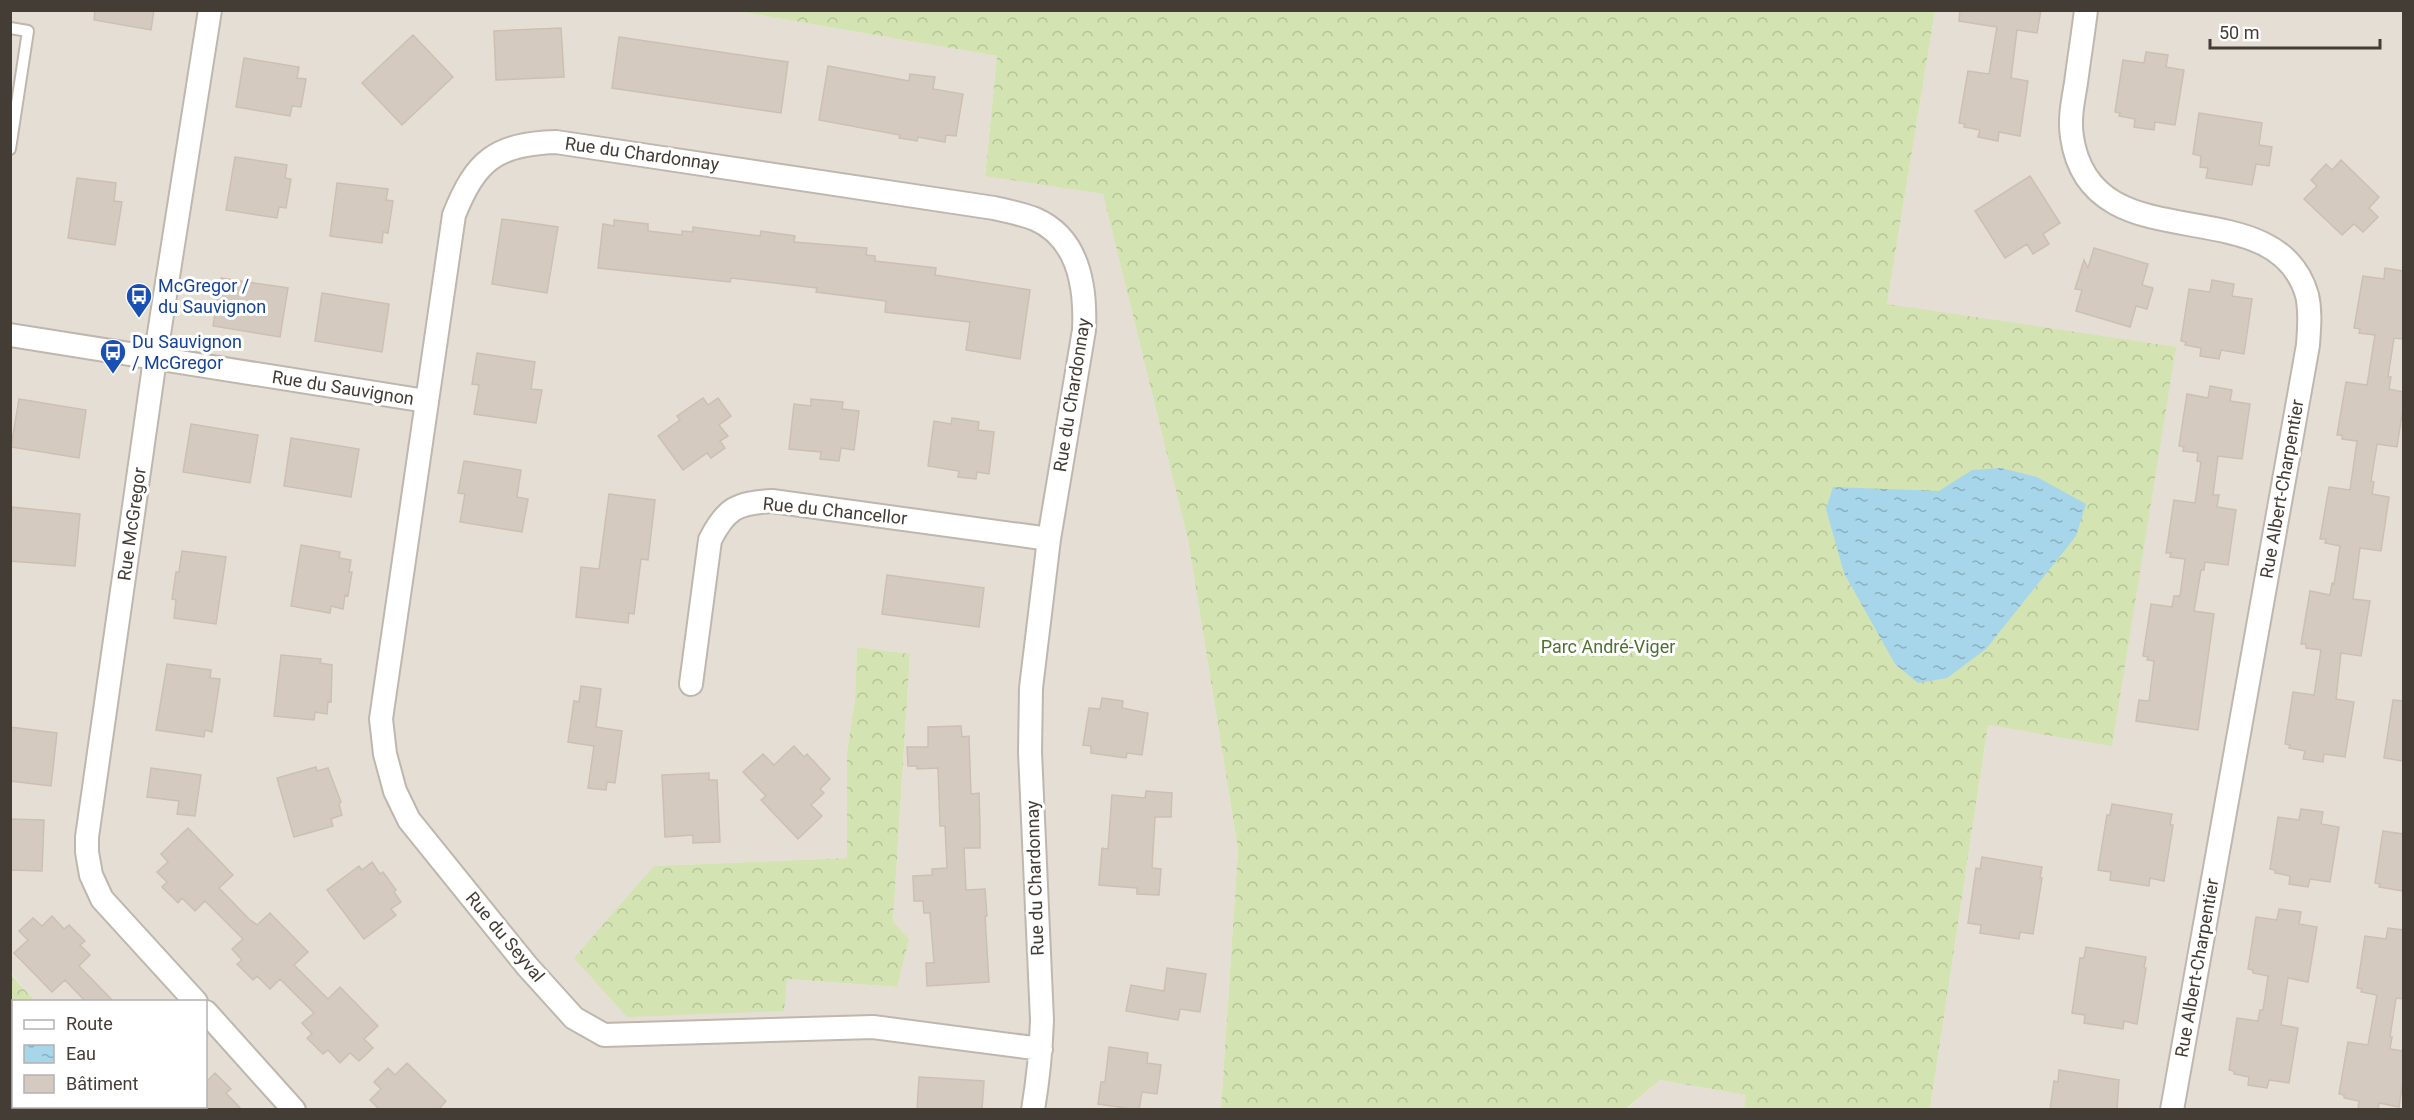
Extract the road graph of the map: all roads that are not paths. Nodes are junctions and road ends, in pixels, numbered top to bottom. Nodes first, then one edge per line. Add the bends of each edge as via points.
1 (210, 10) edge
2 (2086, 10) edge
3 (10, 28) edge
4 (10, 148) edge
5 (10, 335) edge
6 (155, 359) junction
7 (426, 401) junction
8 (1049, 539) junction
9 (691, 684) dead end
10 (193, 1000) edge
11 (207, 1013) edge
12 (1041, 1049) junction
13 (294, 1110) edge
14 (1033, 1110) edge
15 (2172, 1110) edge

1 - 6 street, Rue McGregor
2 - 15 street, Rue Albert-Charpentier via 2071,117 2077,158 2087,177 2121,208 2232,232 2278,254 2296,271 2307,296 2310,318
3 - 4 lane via 28,31
5 - 6 street, Rue du Sauvignon
6 - 7 street, Rue du Sauvignon
6 - 10 street, Rue McGregor via 87,852 91,875 102,899
7 - 8 street, Rue du Chardonnay via 454,215 465,187 480,167 503,151 526,143 583,145 994,208 1037,220 1056,233 1074,258 1082,279 1084,330
7 - 12 street, Rue du Seyval via 381,719 385,754 395,791 409,820 574,1018 604,1035 873,1027
8 - 9 street, Rue du Chancellor via 772,501 747,503 731,511 710,540
8 - 12 street, Rue du Chardonnay via 1034,653 1030,722
11 - 13 street
12 - 14 street, Rue du Chardonnay

